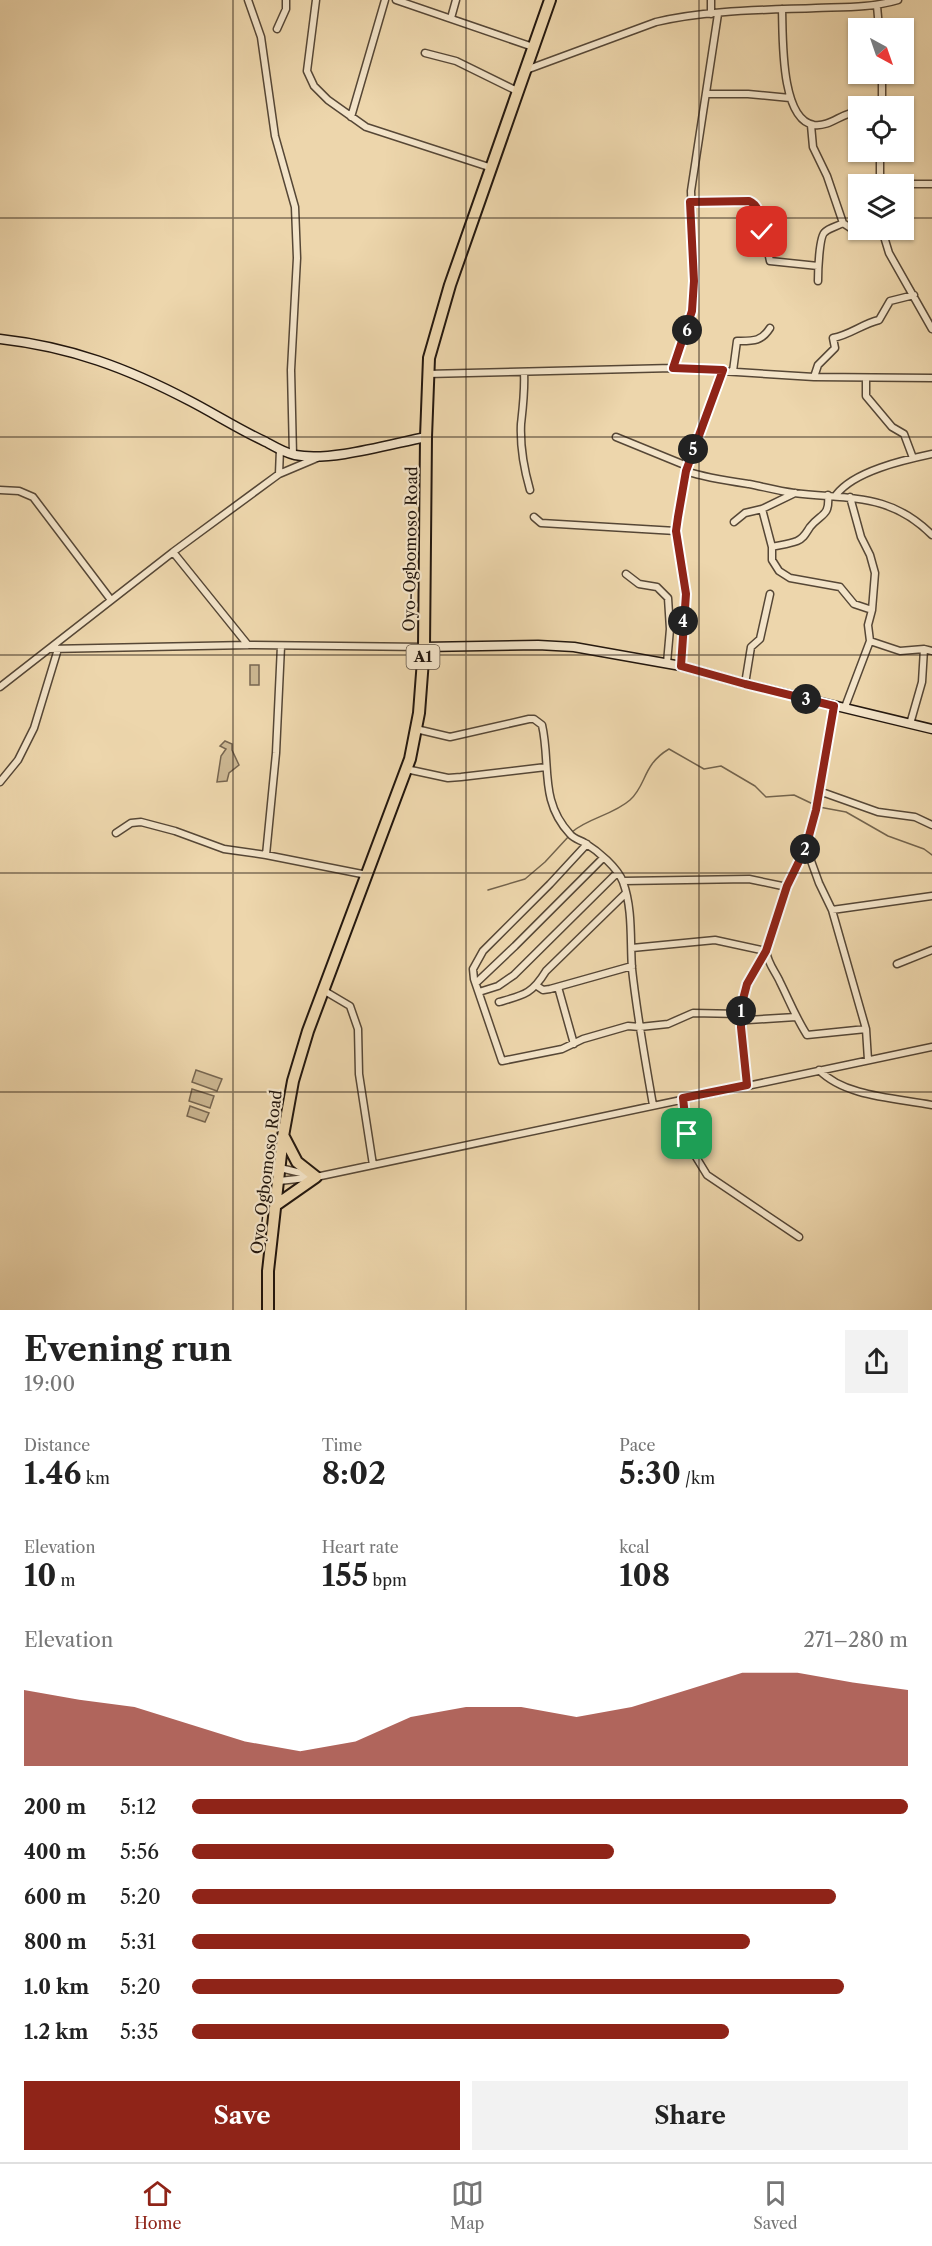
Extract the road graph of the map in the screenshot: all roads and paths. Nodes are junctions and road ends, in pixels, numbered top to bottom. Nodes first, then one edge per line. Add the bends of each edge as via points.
1 (248, 0) edge
2 (286, 0) edge
3 (316, 0) edge
4 (385, 0) edge
5 (396, 0) edge
6 (456, 0) edge
7 (550, 0) edge
8 (711, 0) edge
9 (898, 0) edge
10 (877, 6) junction
11 (782, 9) junction
12 (714, 14) junction
13 (451, 18) junction
14 (878, 18) edge
15 (277, 29) dead end
16 (533, 47) junction
17 (425, 53) dead end
18 (525, 71) junction
19 (517, 91) junction
20 (706, 94) junction
21 (790, 98) junction
22 (848, 113) edge
23 (351, 117) junction
24 (811, 125) junction
25 (492, 168) junction
26 (914, 184) edge
27 (932, 184) edge
28 (690, 202) junction
29 (843, 223) junction
30 (848, 226) edge
31 (886, 240) edge
32 (818, 266) junction
33 (818, 281) dead end
34 (914, 295) junction
35 (770, 328) dead end
36 (932, 329) edge
37 (0, 339) edge
38 (673, 368) junction
39 (723, 370) junction
40 (734, 371) junction
41 (524, 372) junction
42 (427, 374) junction
43 (814, 377) junction
44 (866, 378) junction
45 (932, 378) edge
46 (616, 436) dead end
47 (426, 437) junction
48 (280, 449) junction
49 (293, 454) junction
50 (932, 454) edge
51 (322, 456) junction
52 (913, 458) junction
53 (686, 468) junction
54 (279, 474) junction
55 (0, 490) edge
56 (530, 490) dead end
57 (795, 493) junction
58 (828, 495) junction
59 (836, 495) junction
60 (850, 497) junction
61 (762, 509) junction
62 (534, 517) dead end
63 (734, 522) dead end
64 (676, 531) junction
65 (932, 535) edge
66 (772, 547) junction
67 (173, 552) junction
68 (626, 574) dead end
69 (770, 594) dead end
70 (111, 600) junction
71 (872, 610) junction
72 (870, 641) junction
73 (248, 645) junction
74 (281, 646) junction
75 (424, 647) junction
76 (48, 649) junction
77 (58, 649) junction
78 (924, 649) junction
79 (932, 651) edge
80 (667, 663) junction
81 (681, 666) junction
82 (745, 684) junction
83 (1, 685) edge
84 (834, 706) junction
85 (845, 707) junction
86 (910, 724) junction
87 (416, 729) junction
88 (932, 729) edge
89 (546, 767) junction
90 (406, 769) junction
91 (0, 782) edge
92 (819, 791) junction
93 (932, 825) edge
94 (116, 833) dead end
95 (587, 844) junction
96 (806, 847) junction
97 (266, 855) junction
98 (603, 858) junction
99 (617, 873) junction
100 (367, 875) junction
101 (623, 880) junction
102 (787, 886) junction
103 (626, 893) junction
104 (932, 896) edge
105 (832, 910) junction
106 (632, 948) junction
107 (932, 950) edge
108 (766, 951) junction
109 (897, 964) dead end
110 (632, 966) junction
111 (476, 983) junction
112 (537, 986) junction
113 (558, 987) junction
114 (323, 990) junction
115 (479, 992) junction
116 (499, 1002) dead end
117 (740, 1014) junction
118 (796, 1017) junction
119 (640, 1027) junction
120 (866, 1029) junction
121 (574, 1044) junction
122 (932, 1047) edge
123 (868, 1060) junction
124 (819, 1070) junction
125 (747, 1085) junction
126 (683, 1098) junction
127 (653, 1105) junction
128 (932, 1105) edge
129 (283, 1136) junction
130 (373, 1165) junction
131 (280, 1168) junction
132 (312, 1176) junction
133 (279, 1181) junction
134 (276, 1205) junction
135 (799, 1237) dead end
136 (268, 1310) edge

1 - 49 street via 261,37 275,136 295,207
2 - 15 street
3 - 23 street via 307,71 328,100
4 - 23 street
5 - 13 street
6 - 13 street
7 - 16 highway, Oyo-Ogbomoso Road / A1
8 - 12 street
9 - 10 street
10 - 11 street
10 - 14 street
11 - 12 street
11 - 21 street
12 - 18 street via 656,22
12 - 20 street
13 - 16 street
16 - 18 highway, Oyo-Ogbomoso Road / A1
17 - 19 street via 456,61
18 - 19 highway, Oyo-Ogbomoso Road / A1
19 - 25 highway, Oyo-Ogbomoso Road / A1
20 - 21 street
20 - 28 street
21 - 24 street
22 - 24 street via 824,125
23 - 25 street via 378,133
24 - 29 street via 813,147
25 - 42 highway, Oyo-Ogbomoso Road / A1 via 434,334
26 - 27 street
28 - 32 street via 749,201 759,210 770,261
28 - 38 street via 692,311
29 - 30 street
29 - 32 street via 823,233
31 - 34 street
32 - 33 street
34 - 36 street
34 - 43 street via 890,301 879,320 833,338 835,348 818,365
35 - 40 street via 756,341 737,341
37 - 48 street via 67,350 135,374
38 - 39 street
38 - 41 street
39 - 40 street
39 - 53 street
40 - 43 street
41 - 42 street
41 - 56 street via 526,391 521,426
42 - 47 highway, Oyo-Ogbomoso Road / A1
43 - 44 street
44 - 45 street
44 - 52 street via 866,396 892,427 904,434
46 - 53 street
47 - 51 street
47 - 75 highway, Oyo-Ogbomoso Road / A1
48 - 49 street
48 - 54 street
49 - 51 street
50 - 52 street
51 - 54 street
52 - 59 street via 872,471 844,486
53 - 57 street via 706,477
53 - 64 street
54 - 67 street
55 - 70 street via 33,497
57 - 58 street
57 - 61 street
58 - 59 street
58 - 66 street via 829,506 824,516 807,533 797,541
59 - 60 street
60 - 65 street via 899,509
60 - 71 street via 875,573
61 - 63 street via 745,513
61 - 66 street
62 - 64 street via 540,523
64 - 81 street via 686,594
66 - 71 street via 774,564 786,577 840,588 854,604
67 - 70 street
67 - 73 street
68 - 80 street via 639,584 657,587 668,598
69 - 82 street via 760,639 751,646
70 - 76 street
71 - 72 street via 868,625
72 - 78 street via 900,651
72 - 85 street
73 - 74 street
73 - 77 street
74 - 75 street
74 - 97 street
75 - 80 street via 574,646
75 - 87 highway, Oyo-Ogbomoso Road / A1
76 - 77 street
76 - 83 street
77 - 91 street via 34,728 18,760
78 - 79 street
78 - 86 street via 921,682
80 - 81 street
81 - 82 street
82 - 84 street
84 - 85 street
84 - 92 street
85 - 86 street
86 - 88 street
87 - 89 street via 450,737 534,720 542,725
87 - 90 highway, Oyo-Ogbomoso Road / A1
89 - 90 street via 448,778
89 - 95 street via 548,794 555,811 570,834
90 - 100 highway, Oyo-Ogbomoso Road / A1
92 - 93 street via 878,812 915,817
92 - 96 street
94 - 97 street via 131,823 141,822 224,849
95 - 98 street
95 - 111 street via 483,951 473,969
96 - 102 street
96 - 105 street
97 - 100 street
98 - 99 street
98 - 111 street
99 - 101 street
99 - 115 street via 514,975
100 - 114 highway, Oyo-Ogbomoso Road / A1
101 - 102 street via 753,879
101 - 103 street
102 - 108 street
103 - 106 street
103 - 112 street via 546,971
104 - 105 street
105 - 120 street
106 - 108 street via 716,940
106 - 110 street
107 - 109 street
108 - 117 street via 747,984
108 - 118 street via 768,964
110 - 113 street
110 - 119 street
111 - 115 street
112 - 113 street via 543,990
112 - 116 street
113 - 121 street
114 - 129 highway, Oyo-Ogbomoso Road / A1 via 293,1081
114 - 130 street via 350,1006 358,1029 359,1074
115 - 121 street via 502,1061
117 - 118 street via 748,1020
117 - 119 street via 693,1013 668,1024
117 - 125 street
118 - 120 street via 809,1036
119 - 121 street via 628,1026
119 - 127 street
120 - 123 street
122 - 123 street
123 - 124 street
124 - 125 street
124 - 128 street via 831,1081 852,1090
125 - 126 street
126 - 127 street
126 - 135 street via 687,1134 707,1176
127 - 130 street
129 - 131 highway, Oyo-Ogbomoso Road / A1
129 - 132 highway via 297,1162
130 - 132 street
131 - 132 street
131 - 133 highway, Oyo-Ogbomoso Road / A1
132 - 133 street
132 - 134 highway
133 - 134 highway, Oyo-Ogbomoso Road / A1
134 - 136 highway, Oyo-Ogbomoso Road / A1 via 268,1270

